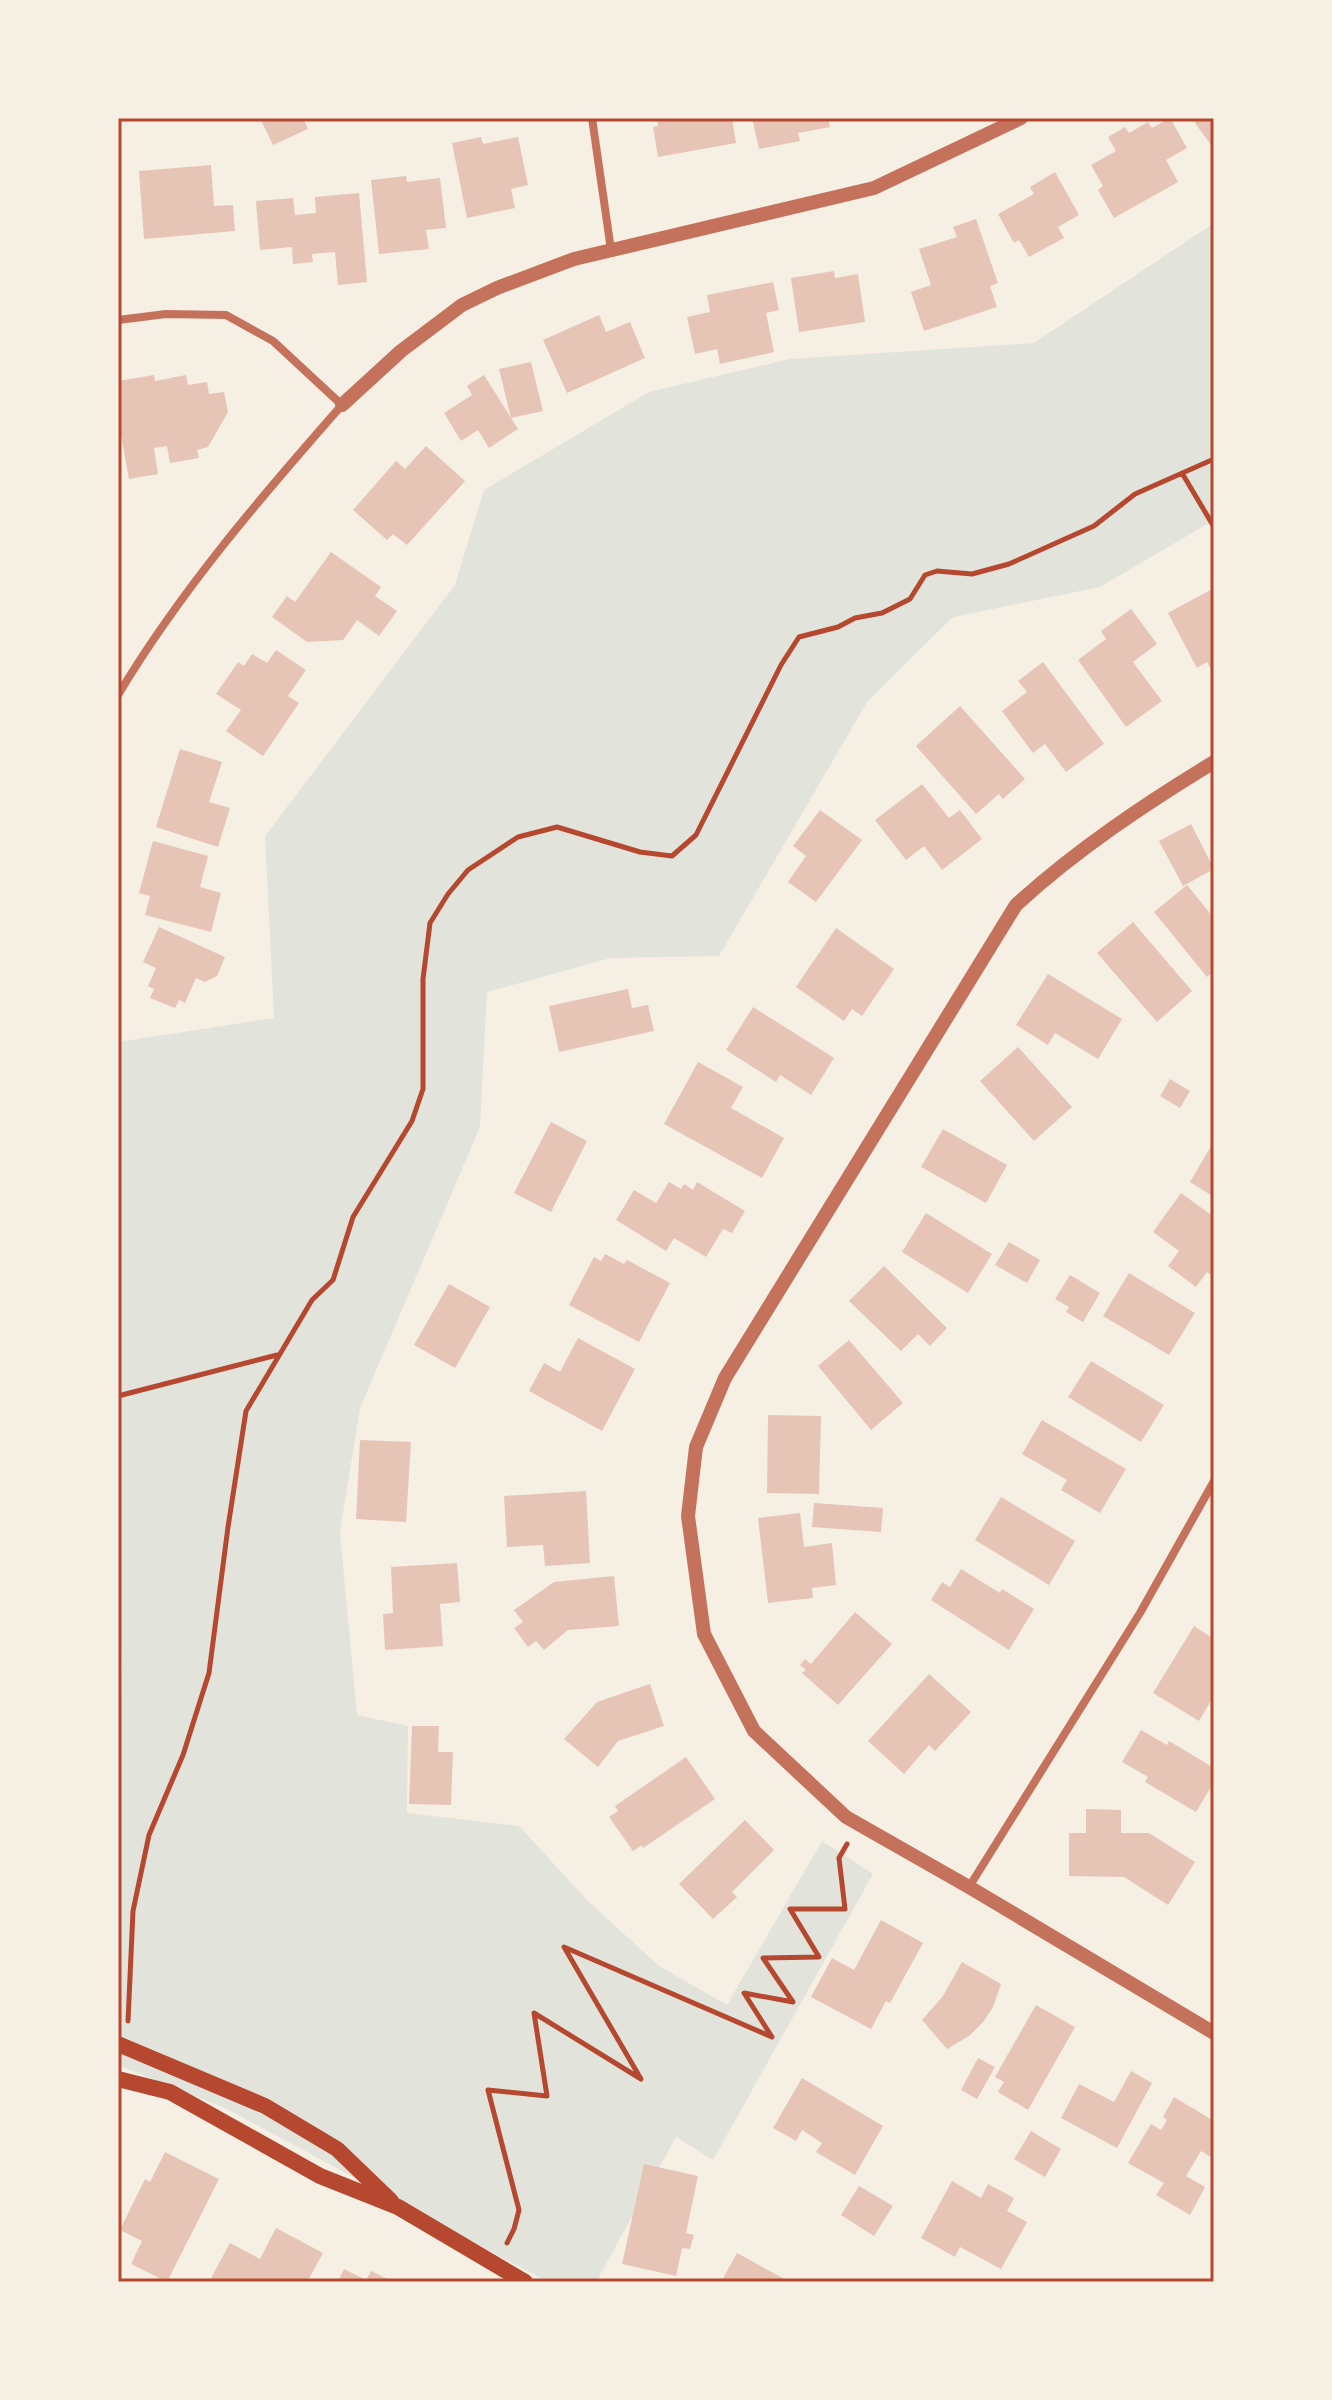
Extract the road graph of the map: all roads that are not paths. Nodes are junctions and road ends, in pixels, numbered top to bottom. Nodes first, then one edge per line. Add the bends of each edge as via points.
1 (592, 118) edge
2 (1021, 118) edge
3 (611, 250) junction
4 (118, 320) edge
5 (342, 405) junction
6 (118, 695) edge
7 (1214, 762) edge
8 (1214, 1481) edge
9 (969, 1887) junction
10 (1214, 2033) edge
11 (123, 2046) edge
12 (118, 2079) edge
13 (398, 2207) junction
14 (525, 2282) edge

1 - 3 street
2 - 3 street via 874,188
3 - 5 street via 574,259 462,305
4 - 5 street via 226,315 273,341
5 - 6 street via 254,505 151,640
7 - 9 street via 1053,871 1016,905 725,1378 696,1447 688,1516 704,1634 754,1731 846,1817
8 - 9 street via 1140,1613
9 - 10 street
11 - 13 main road via 265,2106 337,2149
12 - 13 main road via 170,2092 320,2176
13 - 14 main road

